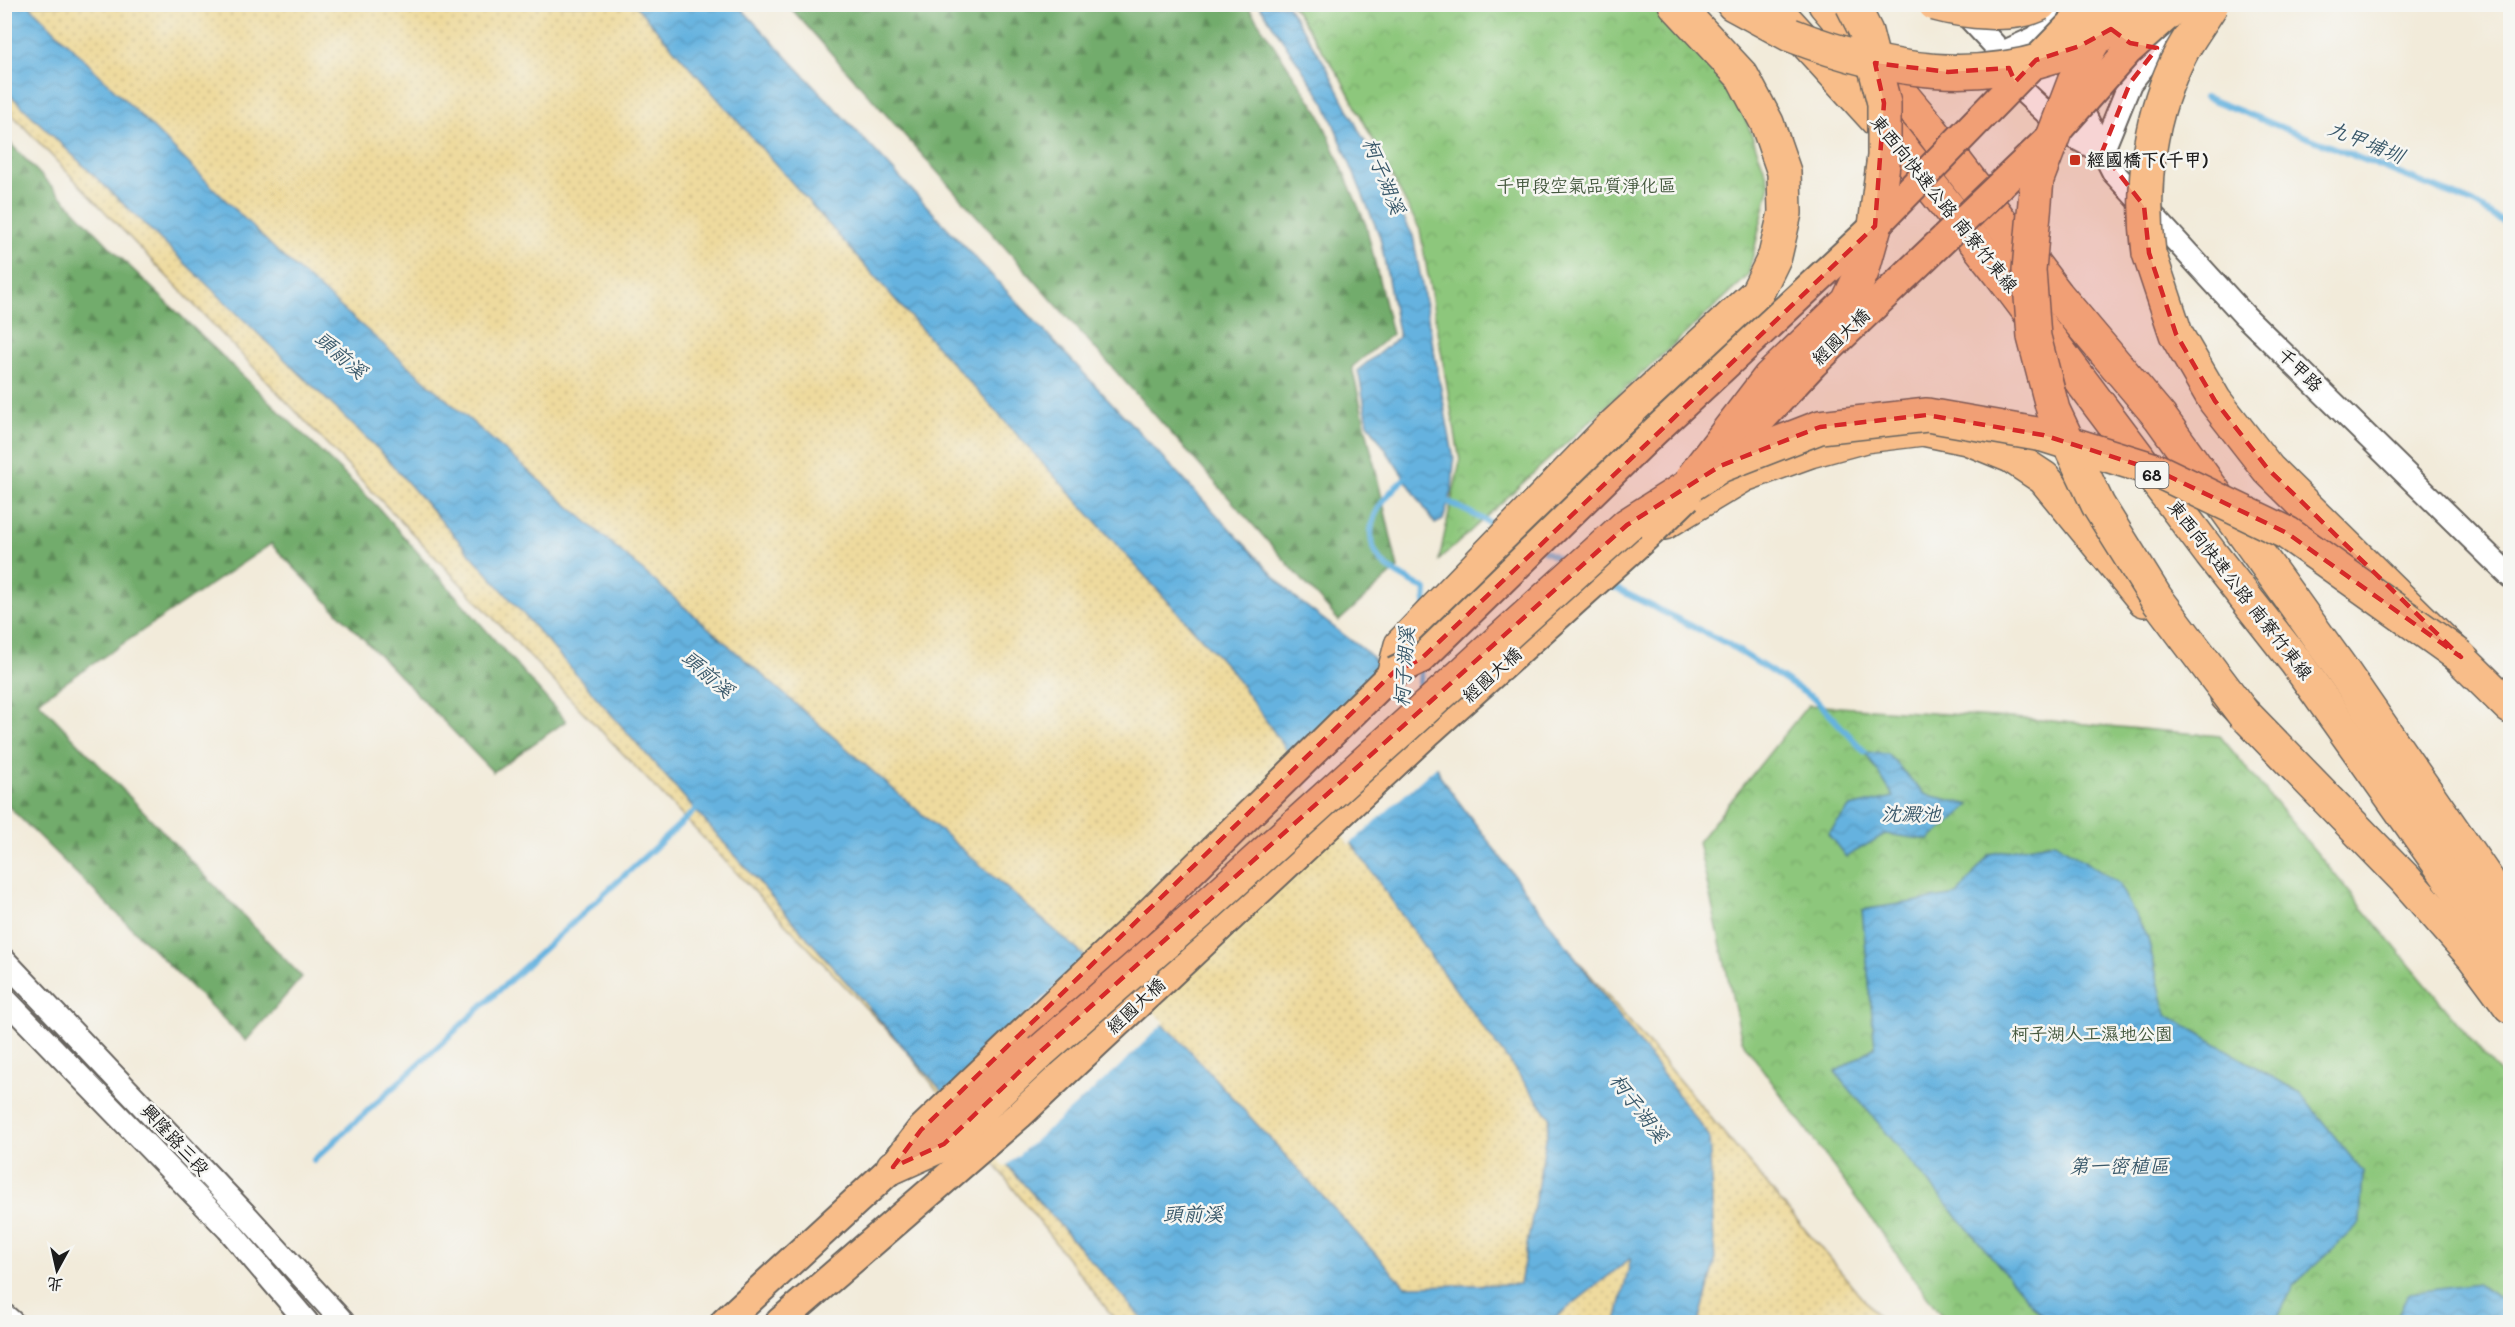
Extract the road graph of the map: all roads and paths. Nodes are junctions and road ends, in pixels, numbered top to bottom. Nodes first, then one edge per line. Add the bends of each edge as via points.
1 (1675, 4) edge
2 (1733, 4) edge
3 (1771, 4) edge
4 (1825, 4) edge
5 (1852, 4) edge
6 (1935, 4) edge
7 (1956, 4) edge
8 (2040, 4) edge
9 (2072, 4) edge
10 (2091, 4) edge
11 (2115, 4) edge
12 (2133, 4) edge
13 (2151, 4) edge
14 (2181, 4) edge
15 (2194, 4) edge
16 (2212, 4) edge
17 (2157, 48) junction
18 (2002, 53) junction
19 (2056, 132) junction
20 (2102, 152) junction
21 (1875, 226) junction
22 (1654, 529) junction
23 (2511, 576) edge
24 (2461, 657) junction
25 (1394, 672) junction
26 (2511, 707) edge
27 (2245, 716) junction
28 (2511, 913) edge
29 (4, 960) edge
30 (2511, 964) edge
31 (4, 998) edge
32 (2511, 1006) edge
33 (893, 1167) junction
34 (4, 1315) edge
35 (12, 1323) edge
36 (308, 1323) edge
37 (343, 1323) edge
38 (725, 1323) edge
39 (780, 1323) edge

1 - 25 highway via 1742,76 1767,123 1784,172 1785,213 1775,256 1757,293 1612,427 1401,645
2 - 13 highway, bridge via 1791,35 1840,54 1893,67 1948,72 2013,68 2080,46
3 - 30 highway, 東西向快速公路 南寮竹東線 / 68 via 1894,139 2000,273 2296,662
4 - 28 highway, 東西向快速公路 南寮竹東線 / 68 via 1928,126 2057,295 2160,417
5 - 21 highway, bridge via 1866,32 1884,103 1884,156
6 - 8 highway, bridge via 1986,13
7 - 18 street, 千甲路
9 - 18 street via 2035,38
10 - 17 street via 2094,16 2130,43
10 - 21 main road, bridge
11 - 19 highway, bridge via 2082,61
12 - 17 street via 2152,21
14 - 19 main road, 經國大橋, bridge via 2128,51
15 - 17 street
16 - 24 highway, bridge via 2181,52 2159,108 2148,159 2144,212 2149,253 2176,334 2216,401 2268,469
17 - 20 street via 2130,83
18 - 20 street, 千甲路 via 2017,86 2068,134
19 - 22 main road, 經國大橋, bridge via 1813,364
19 - 27 highway, bridge via 2037,179 2029,270 2034,337 2053,410 2098,505 2156,598
20 - 23 street, 千甲路 via 2114,173 2245,316
21 - 22 highway, bridge via 1862,272 1848,302 1769,378
21 - 25 main road, bridge via 1655,431 1421,659
22 - 27 highway, bridge via 1744,475 1810,451 1865,436 1923,429 1967,438 2011,456 2044,478 2166,628
22 - 39 main road, 經國大橋 via 1426,734 1019,1115
24 - 26 highway
24 - 33 highway, bridge via 2287,533 2158,471 2043,435 1927,415 1820,427 1720,466 1627,525 1040,1052 944,1144
25 - 33 main road via 921,1130
27 - 32 highway via 2405,879
29 - 37 street, 興隆路三段
31 - 36 street, 興隆路三段 via 228,1228
33 - 38 main road
34 - 35 street

